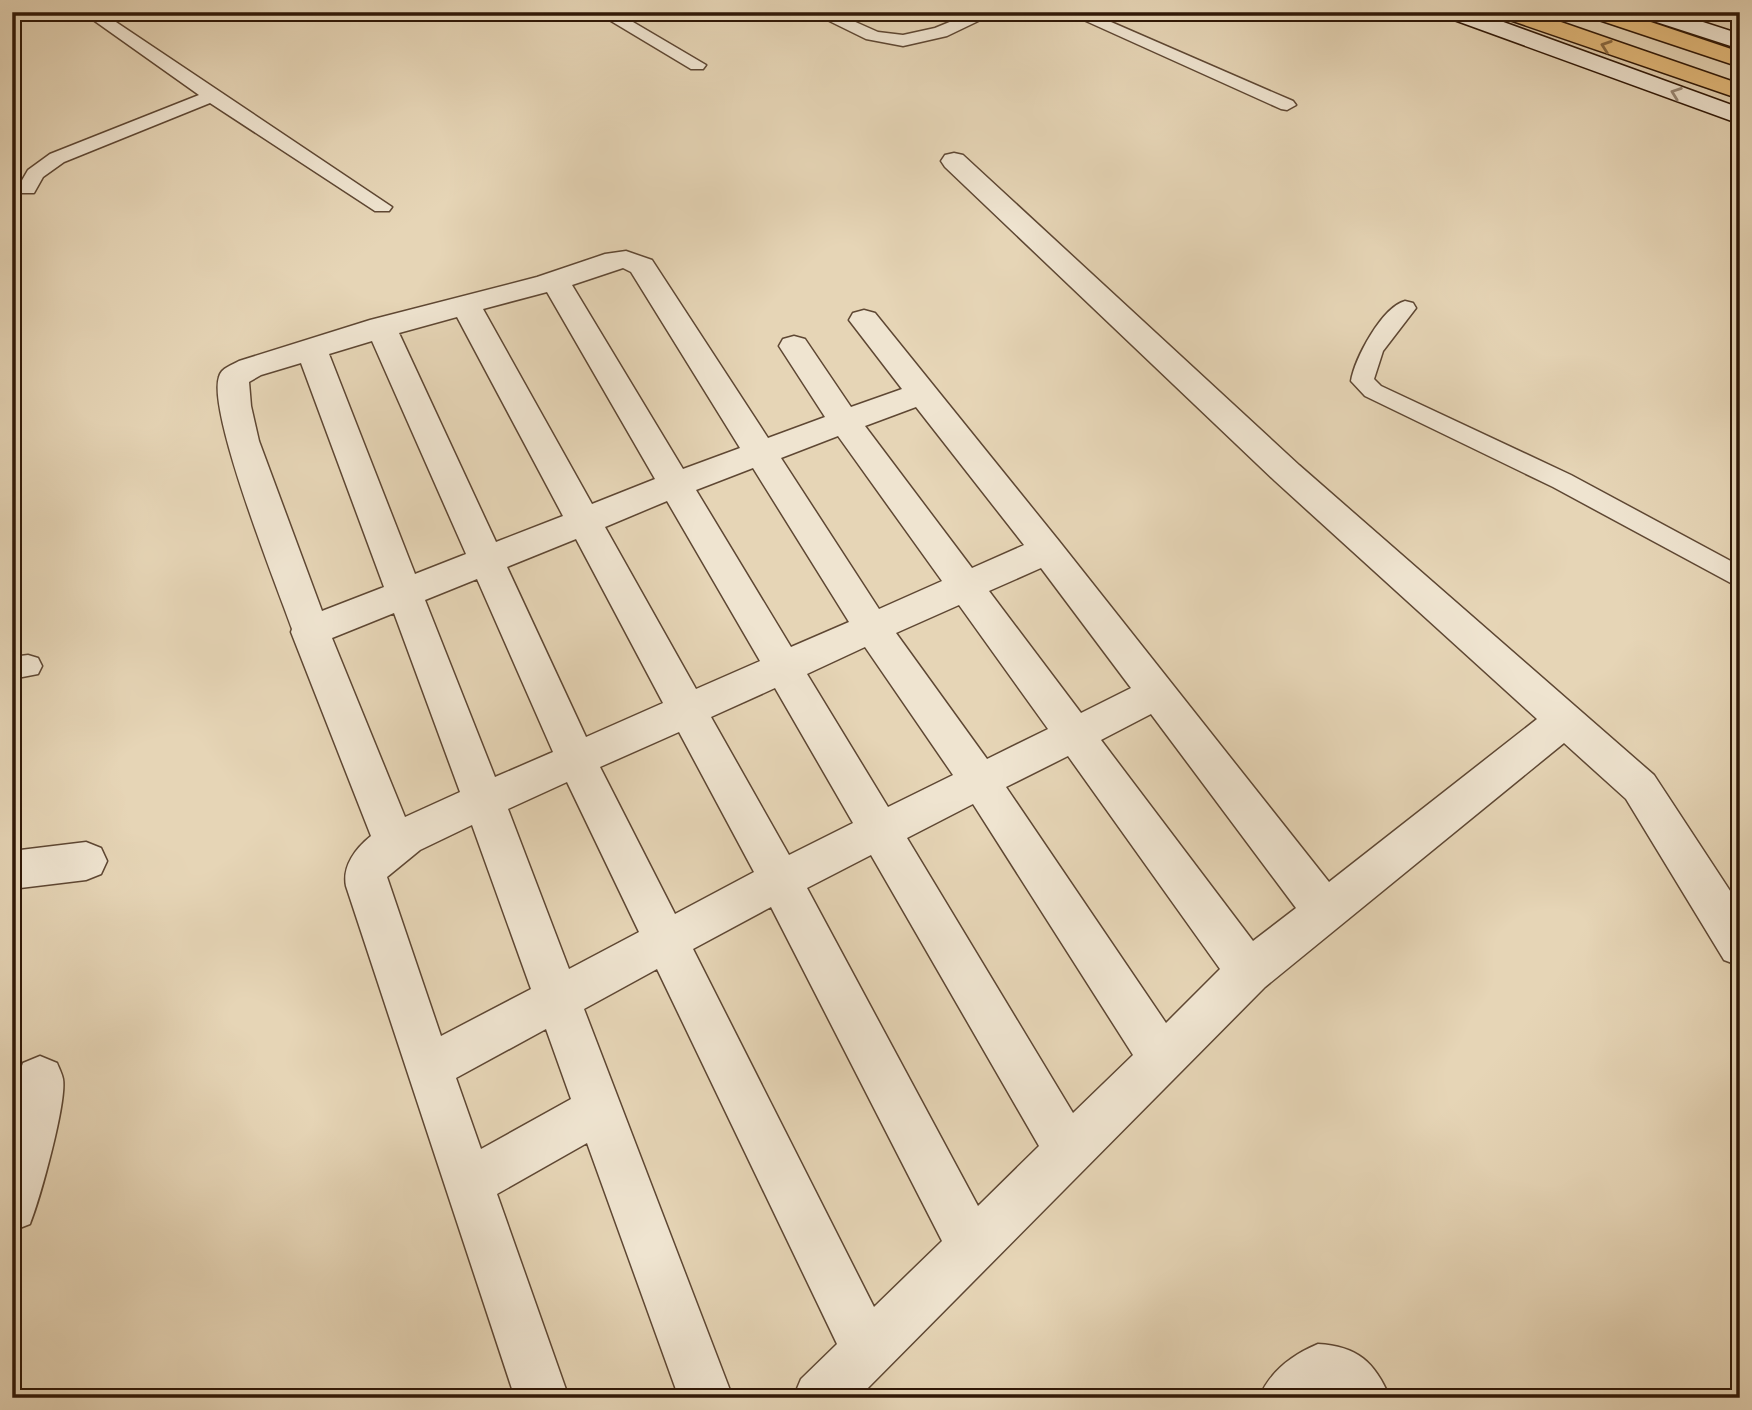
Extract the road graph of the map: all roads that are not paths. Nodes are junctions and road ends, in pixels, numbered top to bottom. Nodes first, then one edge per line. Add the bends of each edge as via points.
1 (90, 12) edge
2 (604, 12) edge
3 (820, 12) edge
4 (989, 12) edge
5 (1074, 12) edge
6 (1454, 12) edge
7 (1508, 12) edge
8 (1598, 12) edge
9 (1649, 12) edge
10 (1740, 43) edge
11 (1740, 60) edge
12 (696, 65) dead end
13 (1740, 92) edge
14 (212, 96) junction
15 (1287, 105) dead end
16 (1740, 117) edge
17 (954, 160) dead end
18 (27, 189) dead end
19 (382, 206) dead end
20 (555, 281) junction
21 (465, 304) junction
22 (1405, 308) dead end
23 (864, 320) dead end
24 (381, 327) junction
25 (794, 346) dead end
26 (311, 348) junction
27 (920, 393) junction
28 (845, 423) junction
29 (759, 454) junction
30 (674, 485) junction
31 (583, 523) junction
32 (1047, 550) junction
33 (488, 562) junction
34 (1740, 578) edge
35 (965, 586) junction
36 (406, 594) junction
37 (871, 627) junction
38 (309, 632) junction
39 (783, 667) junction
40 (1158, 693) junction
41 (687, 710) junction
42 (1564, 720) junction
43 (1074, 734) junction
44 (576, 759) junction
45 (979, 780) junction
46 (484, 801) junction
47 (879, 829) junction
48 (395, 843) junction
49 (86, 861) dead end
50 (12, 870) edge
51 (780, 880) junction
52 (1324, 910) junction
53 (666, 940) junction
54 (1740, 945) edge
55 (1249, 972) junction
56 (557, 998) junction
57 (1163, 1058) junction
58 (428, 1068) junction
59 (40, 1080) dead end
60 (599, 1110) junction
61 (1069, 1151) junction
62 (467, 1184) junction
63 (12, 1206) edge
64 (972, 1247) junction
65 (868, 1351) junction
66 (542, 1398) edge
67 (705, 1398) edge
68 (820, 1398) edge
69 (1286, 1398) edge
70 (1363, 1398) edge

1 - 14 lane
2 - 12 lane
3 - 4 lane via 891,40 920,38
5 - 15 lane
16 -> 6 street
13 -> 7 highway
8 - 11 highway
9 - 10 street
14 - 18 lane via 57,158 36,174
14 - 19 lane
17 - 42 street via 1287,473
20 - 21 street
20 - 29 street via 623,259 642,267
20 - 30 street
21 - 24 street
21 - 31 street
22 - 34 lane via 1372,349 1363,372 1362,381 1373,391 1562,481
23 - 27 street
24 - 26 street
24 - 33 street
25 - 28 street
26 - 36 street
26 - 38 street via 241,371 233,386 246,450
27 - 28 street
27 - 32 street
28 - 29 street
28 - 35 street
29 - 30 street
29 - 37 street
30 - 31 street
30 - 39 street
31 - 33 street
31 - 41 street
32 - 35 street
32 - 40 street
33 - 36 street
33 - 44 street
35 - 37 street
35 - 43 street
36 - 38 street
36 - 46 street
37 - 39 street
37 - 45 street
38 - 48 street
39 - 41 street
39 - 47 street
40 - 43 street
40 - 52 street
41 - 44 street
41 - 51 street
42 - 52 street
42 - 54 street via 1640,787
43 - 45 street
43 - 55 street
44 - 46 street
44 - 53 street
45 - 47 street
45 - 57 street
46 - 48 street
46 - 56 street
47 - 51 street
47 - 61 street
48 - 58 street via 368,868 364,879
49 - 50 street
51 - 53 street
51 - 64 street
52 - 55 street
53 - 56 street
53 - 65 street
55 - 57 street
56 - 58 street
56 - 60 street
57 - 61 street
58 - 62 street
59 - 63 street
60 - 62 street
60 - 67 street
61 - 64 street
62 - 66 street
64 - 65 street
65 - 68 street
69 - 70 street via 1318,1371 1340,1372

